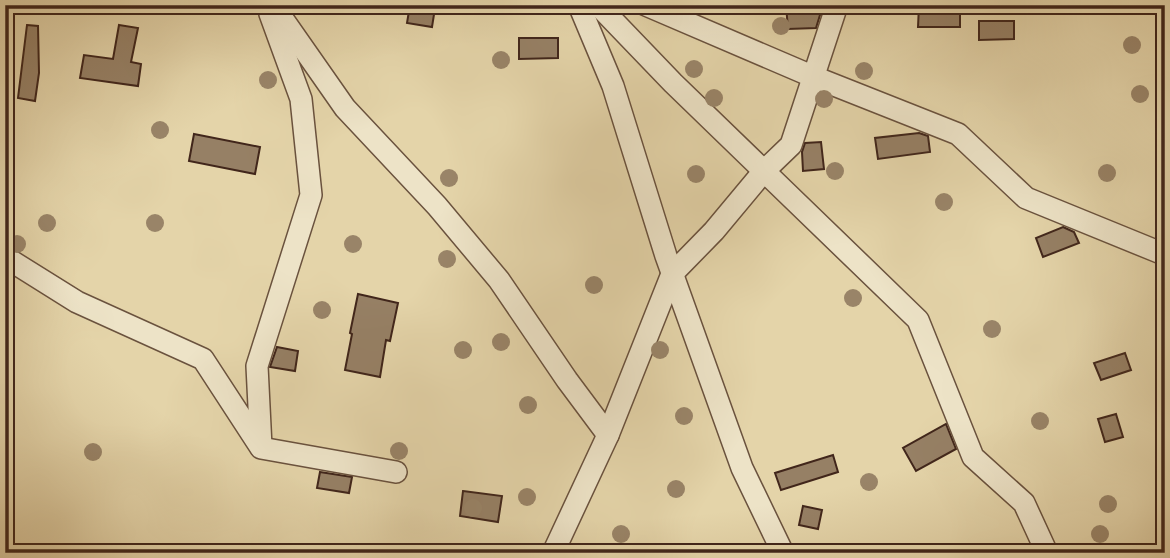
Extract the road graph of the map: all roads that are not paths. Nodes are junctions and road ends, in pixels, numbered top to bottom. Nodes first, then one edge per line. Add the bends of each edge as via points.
1 (267, 5) edge
2 (273, 5) edge
3 (579, 5) edge
4 (598, 5) edge
5 (646, 5) edge
6 (837, 5) edge
7 (814, 77) junction
8 (764, 171) junction
9 (1165, 256) edge
10 (5, 257) edge
11 (672, 274) junction
12 (608, 435) junction
13 (261, 448) junction
14 (397, 472) dead end
15 (552, 553) edge
16 (783, 553) edge
17 (1047, 553) edge

1 - 13 street via 301,99 311,195 257,366
2 - 12 street via 345,108 499,280
3 - 11 street via 613,86
4 - 8 street
5 - 7 street
6 - 7 street
7 - 8 street via 791,145
7 - 9 street via 958,134 1026,198
8 - 11 street
8 - 17 street via 918,320 973,457 1024,503
10 - 13 street via 77,302 204,359
11 - 12 street
11 - 16 street via 742,468
12 - 15 street
13 - 14 street

